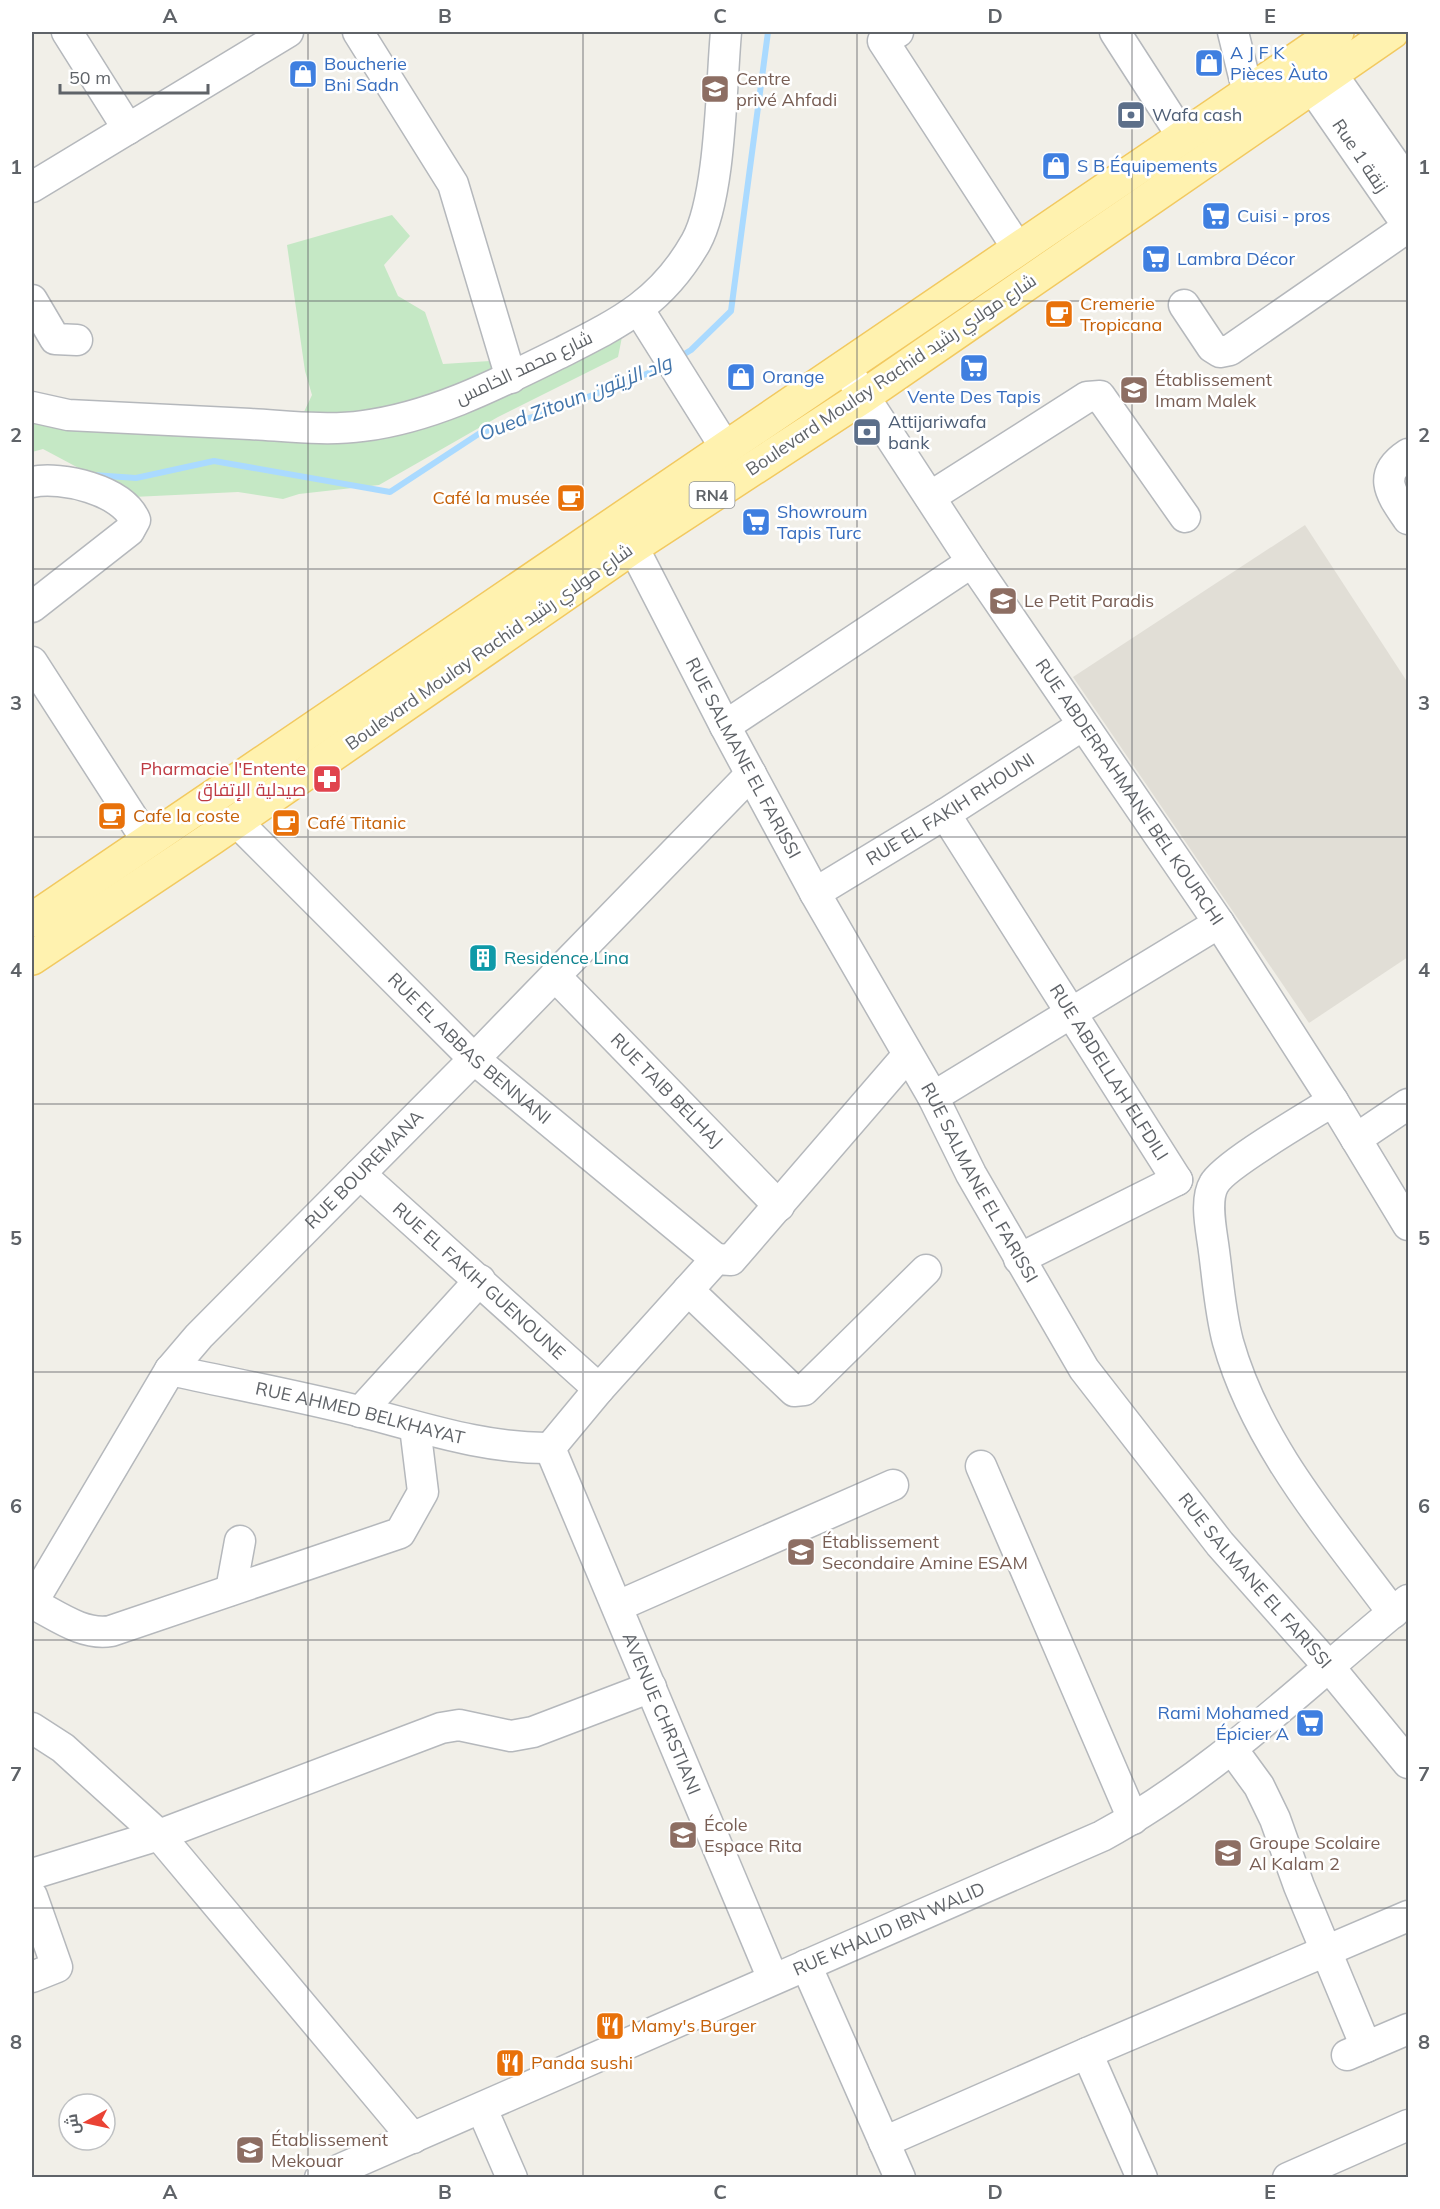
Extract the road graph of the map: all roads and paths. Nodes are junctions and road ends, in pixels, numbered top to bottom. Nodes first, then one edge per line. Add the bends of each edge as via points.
1 (67, 32) edge
2 (288, 32) edge
3 (358, 32) edge
4 (726, 32) edge
5 (898, 32) edge
6 (1115, 32) edge
7 (1233, 32) edge
8 (1337, 32) edge
9 (1392, 32) edge
10 (1321, 80) junction
11 (1248, 93) junction
12 (128, 129) junction
13 (1182, 136) junction
14 (1408, 183) edge
15 (32, 187) edge
16 (1408, 226) edge
17 (1018, 249) junction
18 (32, 300) edge
19 (1184, 305) dead end
20 (639, 310) junction
21 (77, 340) dead end
22 (844, 366) junction
23 (511, 378) junction
24 (864, 396) junction
25 (32, 407) edge
26 (725, 447) junction
27 (1408, 454) edge
28 (32, 482) edge
29 (930, 496) junction
30 (1185, 517) dead end
31 (1408, 519) edge
32 (633, 547) junction
33 (972, 562) junction
34 (32, 607) edge
35 (32, 662) edge
36 (1083, 725) junction
37 (725, 726) junction
38 (751, 774) junction
39 (945, 814) junction
40 (236, 821) junction
41 (148, 842) junction
42 (815, 893) junction
43 (32, 920) edge
44 (1219, 923) junction
45 (32, 958) edge
46 (555, 976) junction
47 (1069, 1013) junction
48 (908, 1056) junction
49 (474, 1059) junction
50 (933, 1097) junction
51 (1333, 1101) junction
52 (1408, 1104) edge
53 (1356, 1139) junction
54 (360, 1174) junction
55 (1177, 1180) junction
56 (1214, 1184) junction
57 (780, 1206) junction
58 (1408, 1225) edge
59 (716, 1259) junction
60 (1019, 1259) junction
61 (926, 1270) dead end
62 (480, 1280) junction
63 (688, 1290) junction
64 (170, 1370) junction
65 (599, 1389) junction
66 (360, 1412) junction
67 (415, 1427) junction
68 (550, 1448) junction
69 (981, 1466) dead end
70 (893, 1485) dead end
71 (240, 1541) dead end
72 (231, 1590) junction
73 (32, 1603) edge
74 (618, 1606) junction
75 (1400, 1606) edge
76 (1330, 1668) junction
77 (651, 1688) junction
78 (32, 1728) edge
79 (1232, 1749) junction
80 (1408, 1763) edge
81 (1133, 1819) junction
82 (159, 1835) junction
83 (32, 1874) edge
84 (32, 1896) edge
85 (1408, 1917) edge
86 (1327, 1953) junction
87 (806, 1965) junction
88 (32, 1977) edge
89 (773, 1979) junction
90 (1408, 2029) edge
91 (1087, 2053) junction
92 (483, 2109) junction
93 (1408, 2125) edge
94 (413, 2138) junction
95 (884, 2142) junction
96 (320, 2178) edge
97 (512, 2178) edge
98 (900, 2178) edge
99 (1142, 2178) edge
100 (1288, 2178) edge

1 - 12 street
2 - 12 street
3 - 23 street via 453,184
4 - 20 street, شارع محمد الخامس via 710,206 697,240 678,268
5 - 17 street via 883,41
6 - 13 street
7 - 11 street
8 - 11 main road, Boulevard Moulay Rachid شارع مولاي رشيد / RN4
9 - 10 main road, Boulevard Moulay Rachid شارع مولاي رشيد / RN4
10 - 14 street, Rue 1 زنقة
10 - 16 street, Rue 1 زنقة
10 - 24 main road, Boulevard Moulay Rachid شارع مولاي رشيد / RN4
11 - 13 main road, Boulevard Moulay Rachid شارع مولاي رشيد / RN4
12 - 15 street
13 - 17 main road, Boulevard Moulay Rachid شارع مولاي رشيد / RN4
16 - 19 street via 1230,350 1220,352 1212,347
17 - 22 main road, Boulevard Moulay Rachid شارع مولاي رشيد / RN4
18 - 21 street via 55,339
20 - 23 street, شارع محمد الخامس
20 - 26 street
22 - 24 street, RUE ABDERRAHMANE BEL KOURCHI
22 - 26 main road, Boulevard Moulay Rachid شارع مولاي رشيد / RN4
23 - 25 street, شارع محمد الخامس via 458,401 362,426 68,415
24 - 29 street, RUE ABDERRAHMANE BEL KOURCHI
24 - 32 main road, Boulevard Moulay Rachid شارع مولاي رشيد / RN4
26 - 41 main road, Boulevard Moulay Rachid شارع مولاي رشيد / RN4
27 - 31 street via 1389,476 1394,498
28 - 34 street via 65,481 114,496 130,509 135,520 129,531
29 - 30 street via 1095,395 1100,396
29 - 33 street, RUE ABDERRAHMANE BEL KOURCHI
32 - 37 street, RUE SALMANE EL FARISSI
32 - 40 main road, Boulevard Moulay Rachid شارع مولاي رشيد / RN4
33 - 36 street, RUE ABDERRAHMANE BEL KOURCHI
33 - 37 street
35 - 41 street
36 - 39 street, RUE EL FAKIH RHOUNI
36 - 44 street, RUE ABDERRAHMANE BEL KOURCHI
37 - 38 street, RUE SALMANE EL FARISSI
38 - 42 street, RUE SALMANE EL FARISSI
38 - 46 street, RUE BOUREMANA
39 - 42 street, RUE EL FAKIH RHOUNI
39 - 47 street, RUE ABDELLAH ELFDILI
40 - 45 main road, Boulevard Moulay Rachid شارع مولاي رشيد / RN4
40 - 49 street, RUE EL ABBAS BENNANI
41 - 43 main road, Boulevard Moulay Rachid شارع مولاي رشيد / RN4
42 - 48 street, RUE SALMANE EL FARISSI
44 - 47 street
44 - 51 street, RUE ABDERRAHMANE BEL KOURCHI
46 - 49 street, RUE BOUREMANA
46 - 57 street, RUE TAIB BELHAJ
47 - 50 street
47 - 55 street, RUE ABDELLAH ELFDILI
48 - 50 street, RUE SALMANE EL FARISSI
48 - 57 street
49 - 54 street, RUE BOUREMANA
49 - 59 street, RUE EL ABBAS BENNANI
50 - 60 street, RUE SALMANE EL FARISSI
51 - 53 street, RUE ABDERRAHMANE BEL KOURCHI
51 - 56 street via 1245,1158
52 - 53 street
53 - 58 street, RUE ABDERRAHMANE BEL KOURCHI
54 - 62 street, RUE EL FAKIH GUENOUNE
54 - 64 street, RUE BOUREMANA
55 - 56 street
55 - 60 street, RUE ABDELLAH ELFDILI
56 - 75 street via 1211,1222 1219,1291 1228,1343 1239,1371 1279,1456
57 - 59 street via 731,1260
59 - 63 street
60 - 76 street, RUE SALMANE EL FARISSI via 1084,1370 1138,1442 1220,1544
61 - 63 street via 799,1391 794,1391
62 - 65 street, RUE EL FAKIH GUENOUNE
62 - 66 street
63 - 65 street
64 - 66 street, RUE AHMED BELKHAYAT
64 - 73 street, RUE BOUREMANA
65 - 68 street
66 - 67 street, RUE AHMED BELKHAYAT
67 - 68 street, RUE AHMED BELKHAYAT via 517,1449
67 - 72 street via 423,1492 400,1533
68 - 74 street, AVENUE CHRSTIANI
69 - 81 street
70 - 74 street
71 - 72 street
72 - 73 street via 98,1633
74 - 77 street, AVENUE CHRSTIANI
75 - 76 street, RUE KHALID IBN WALID
76 - 79 street, RUE KHALID IBN WALID
76 - 80 street, RUE SALMANE EL FARISSI
77 - 82 street via 533,1732 511,1736 459,1725 441,1728
77 - 89 street, AVENUE CHRSTIANI
78 - 82 street via 72,1755
79 - 81 street, RUE KHALID IBN WALID
79 - 86 street via 1259,1786 1275,1819
81 - 87 street, RUE KHALID IBN WALID via 1062,1854
82 - 83 street
82 - 94 street
84 - 88 street via 57,1967
85 - 86 street
86 - 90 street via 1356,2051
86 - 91 street
87 - 89 street, RUE KHALID IBN WALID
87 - 95 street
89 - 92 street, RUE KHALID IBN WALID
91 - 95 street
91 - 99 street
92 - 94 street, RUE KHALID IBN WALID
92 - 97 street
93 - 100 street
94 - 96 street, RUE KHALID IBN WALID
95 - 98 street

